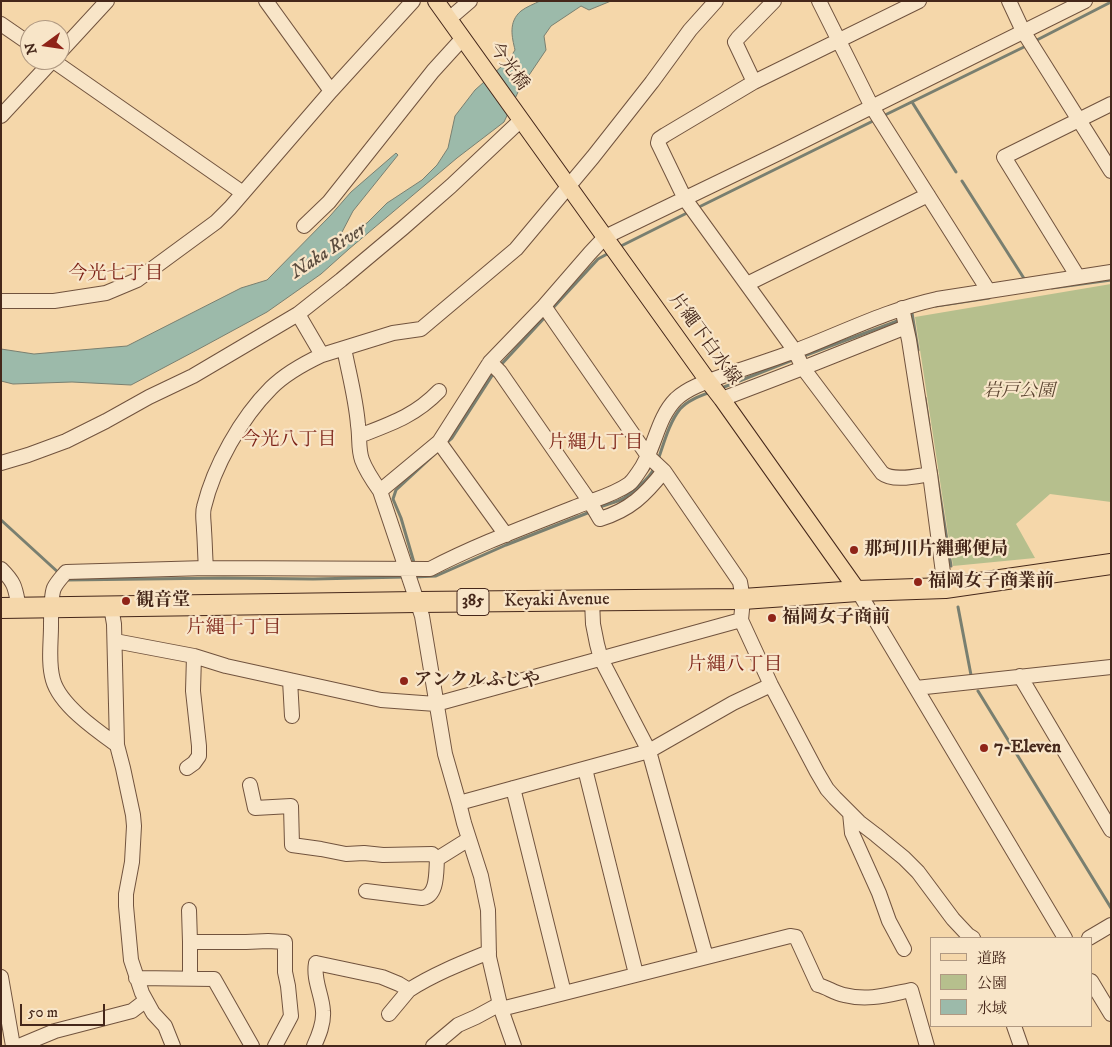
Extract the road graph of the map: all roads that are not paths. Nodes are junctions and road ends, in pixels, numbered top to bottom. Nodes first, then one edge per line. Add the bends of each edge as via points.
1 (106, 1) edge
2 (266, 1) edge
3 (413, 1) edge
4 (436, 1) edge
5 (470, 1) edge
6 (716, 1) edge
7 (774, 1) edge
8 (819, 1) edge
9 (919, 1) edge
10 (1009, 1) edge
11 (1085, 1) edge
12 (449, 19) junction
13 (1, 24) edge
14 (1024, 31) junction
15 (20, 37) edge
16 (70, 41) edge
17 (839, 41) junction
18 (465, 42) junction
19 (44, 70) edge
20 (67, 70) edge
21 (754, 82) junction
22 (331, 91) junction
23 (1111, 104) edge
24 (872, 107) junction
25 (1, 116) edge
26 (519, 117) junction
27 (1079, 119) junction
28 (1111, 171) edge
29 (568, 187) junction
30 (243, 193) junction
31 (928, 195) junction
32 (685, 199) junction
33 (304, 226) dead end
34 (606, 238) junction
35 (1111, 272) edge
36 (1078, 277) junction
37 (747, 284) junction
38 (988, 290) junction
39 (1, 301) edge
40 (544, 306) junction
41 (902, 308) junction
42 (298, 314) junction
43 (906, 327) junction
44 (344, 348) junction
45 (795, 351) junction
46 (322, 355) junction
47 (490, 362) junction
48 (803, 368) junction
49 (708, 381) junction
50 (439, 391) dead end
51 (722, 399) junction
52 (359, 436) junction
53 (439, 442) junction
54 (648, 456) junction
55 (1, 463) edge
56 (664, 471) junction
57 (930, 474) junction
58 (380, 491) junction
59 (590, 502) junction
60 (506, 535) junction
61 (1111, 564) edge
62 (206, 568) junction
63 (406, 568) junction
64 (1, 569) edge
65 (945, 588) junction
66 (858, 591) junction
67 (414, 593) junction
68 (53, 598) junction
69 (743, 599) junction
70 (592, 600) junction
71 (111, 607) junction
72 (10, 608) edge
73 (741, 620) junction
74 (115, 641) junction
75 (194, 656) junction
76 (601, 658) junction
77 (1109, 670) edge
78 (1020, 676) junction
79 (290, 680) junction
80 (772, 686) junction
81 (916, 688) junction
82 (436, 704) junction
83 (292, 716) dead end
84 (116, 745) junction
85 (649, 751) junction
86 (187, 768) dead end
87 (585, 769) junction
88 (250, 785) dead end
89 (513, 788) junction
90 (459, 802) junction
91 (850, 814) junction
92 (1111, 830) edge
93 (469, 840) junction
94 (437, 859) junction
95 (366, 891) dead end
96 (188, 910) dead end
97 (1111, 925) edge
98 (971, 937) edge
99 (1064, 937) edge
100 (1091, 937) edge
101 (190, 942) junction
102 (904, 949) dead end
103 (489, 952) junction
104 (706, 957) junction
105 (636, 974) junction
106 (1, 977) edge
107 (136, 978) junction
108 (190, 978) junction
109 (1092, 983) edge
110 (409, 990) junction
111 (564, 993) junction
112 (145, 1000) junction
113 (501, 1006) junction
114 (389, 1014) dead end
115 (1111, 1014) edge
116 (1014, 1027) edge
117 (13, 1046) edge
118 (19, 1046) edge
119 (173, 1046) edge
120 (252, 1046) edge
121 (276, 1046) edge
122 (314, 1046) edge
123 (433, 1046) edge
124 (514, 1046) edge
125 (927, 1046) edge
126 (1021, 1046) edge

1 - 16 street
2 - 22 street
3 - 22 street
4 - 12 main road
5 - 12 street
6 - 29 street
7 - 21 street via 735,42
8 - 17 street
9 - 17 street
10 - 14 street
11 - 14 street
12 - 18 main road
13 - 15 street
14 - 24 street
14 - 27 street
17 - 21 street
17 - 24 street
18 - 26 main road, 今光橋
18 - 33 street via 433,71 328,202
19 - 25 street
20 - 30 street
21 - 32 street via 659,139 658,146
22 - 30 street
23 - 27 street
24 - 31 street
24 - 32 street
26 - 29 main road, 片繩下白水線
26 - 42 street via 451,186
27 - 28 street
27 - 36 street via 1004,157
29 - 34 main road, 片繩下白水線
29 - 44 street via 516,249 421,329 393,333
30 - 39 street via 216,222 137,280 106,294 50,301
31 - 37 street
31 - 38 street
32 - 34 street
32 - 37 street
34 - 40 street
34 - 49 main road, 片繩下白水線
35 - 36 street
36 - 38 street
37 - 45 street
38 - 41 street via 937,298
40 - 47 street
40 - 54 street
41 - 43 street
41 - 45 street
42 - 46 street
42 - 55 street via 193,376 106,421 66,441
43 - 48 street
43 - 57 street
44 - 46 street
44 - 52 street
45 - 48 street
45 - 49 street
46 - 62 street via 272,387 257,404 218,465 203,509
47 - 53 street
47 - 59 street
48 - 51 street
48 - 57 street via 882,473 898,478
49 - 51 main road, 片繩下白水線
49 - 54 street via 677,398 668,409
50 - 52 street via 410,414
51 - 66 main road, 片繩下白水線
52 - 58 street via 362,460
53 - 58 street
53 - 60 street
54 - 56 street
54 - 59 street via 631,483
56 - 59 street via 640,498 611,515 600,519
56 - 69 street via 740,582
57 - 65 street
58 - 63 street
59 - 60 street
60 - 63 street via 430,568
61 - 65 highway, Keyaki Avenue / 385
62 - 63 street
62 - 68 street via 66,572
63 - 67 street
64 - 72 street via 15,585
65 - 66 highway, Keyaki Avenue / 385
66 - 69 highway, Keyaki Avenue / 385
66 - 81 street
67 - 70 highway, Keyaki Avenue / 385
67 - 71 highway, Keyaki Avenue / 385
67 - 82 street via 422,616
68 - 71 highway, Keyaki Avenue / 385
68 - 72 highway, Keyaki Avenue / 385
68 - 84 street via 52,674 57,689 86,722
69 - 70 highway, Keyaki Avenue / 385
69 - 73 street
70 - 76 street via 593,624
71 - 74 street
73 - 76 street
73 - 80 street
74 - 75 street
74 - 84 street
75 - 79 street
75 - 86 street via 193,691 199,756
76 - 82 street
76 - 85 street
77 - 78 street
78 - 81 street
78 - 92 street
79 - 82 street via 381,700
79 - 83 street
80 - 85 street via 733,703
80 - 91 street via 827,789
81 - 99 street
82 - 90 street via 445,754
84 - 107 street via 134,826 126,906
85 - 87 street
85 - 104 street
87 - 89 street
87 - 105 street
88 - 94 street via 255,808 290,806 292,845 346,854 432,854
89 - 90 street
89 - 111 street
90 - 93 street
91 - 98 street via 918,872 953,919
91 - 102 street via 852,833
93 - 94 street
93 - 103 street via 488,910
94 - 95 street via 434,888 426,898
96 - 101 street
97 - 100 street
101 - 108 street
101 - 121 street via 285,942 285,972 292,1016
103 - 110 street
103 - 113 street
104 - 105 street
104 - 125 street via 796,936 818,986 861,998 911,990
105 - 111 street
106 - 117 street
107 - 108 street
107 - 112 street
108 - 120 street via 214,979
109 - 115 street
110 - 114 street
110 - 122 street via 382,978 316,963 315,976 324,1013
111 - 113 street
112 - 118 street via 132,1010 55,1031
112 - 119 street via 165,1026
113 - 123 street via 458,1025
113 - 124 street
116 - 126 street

